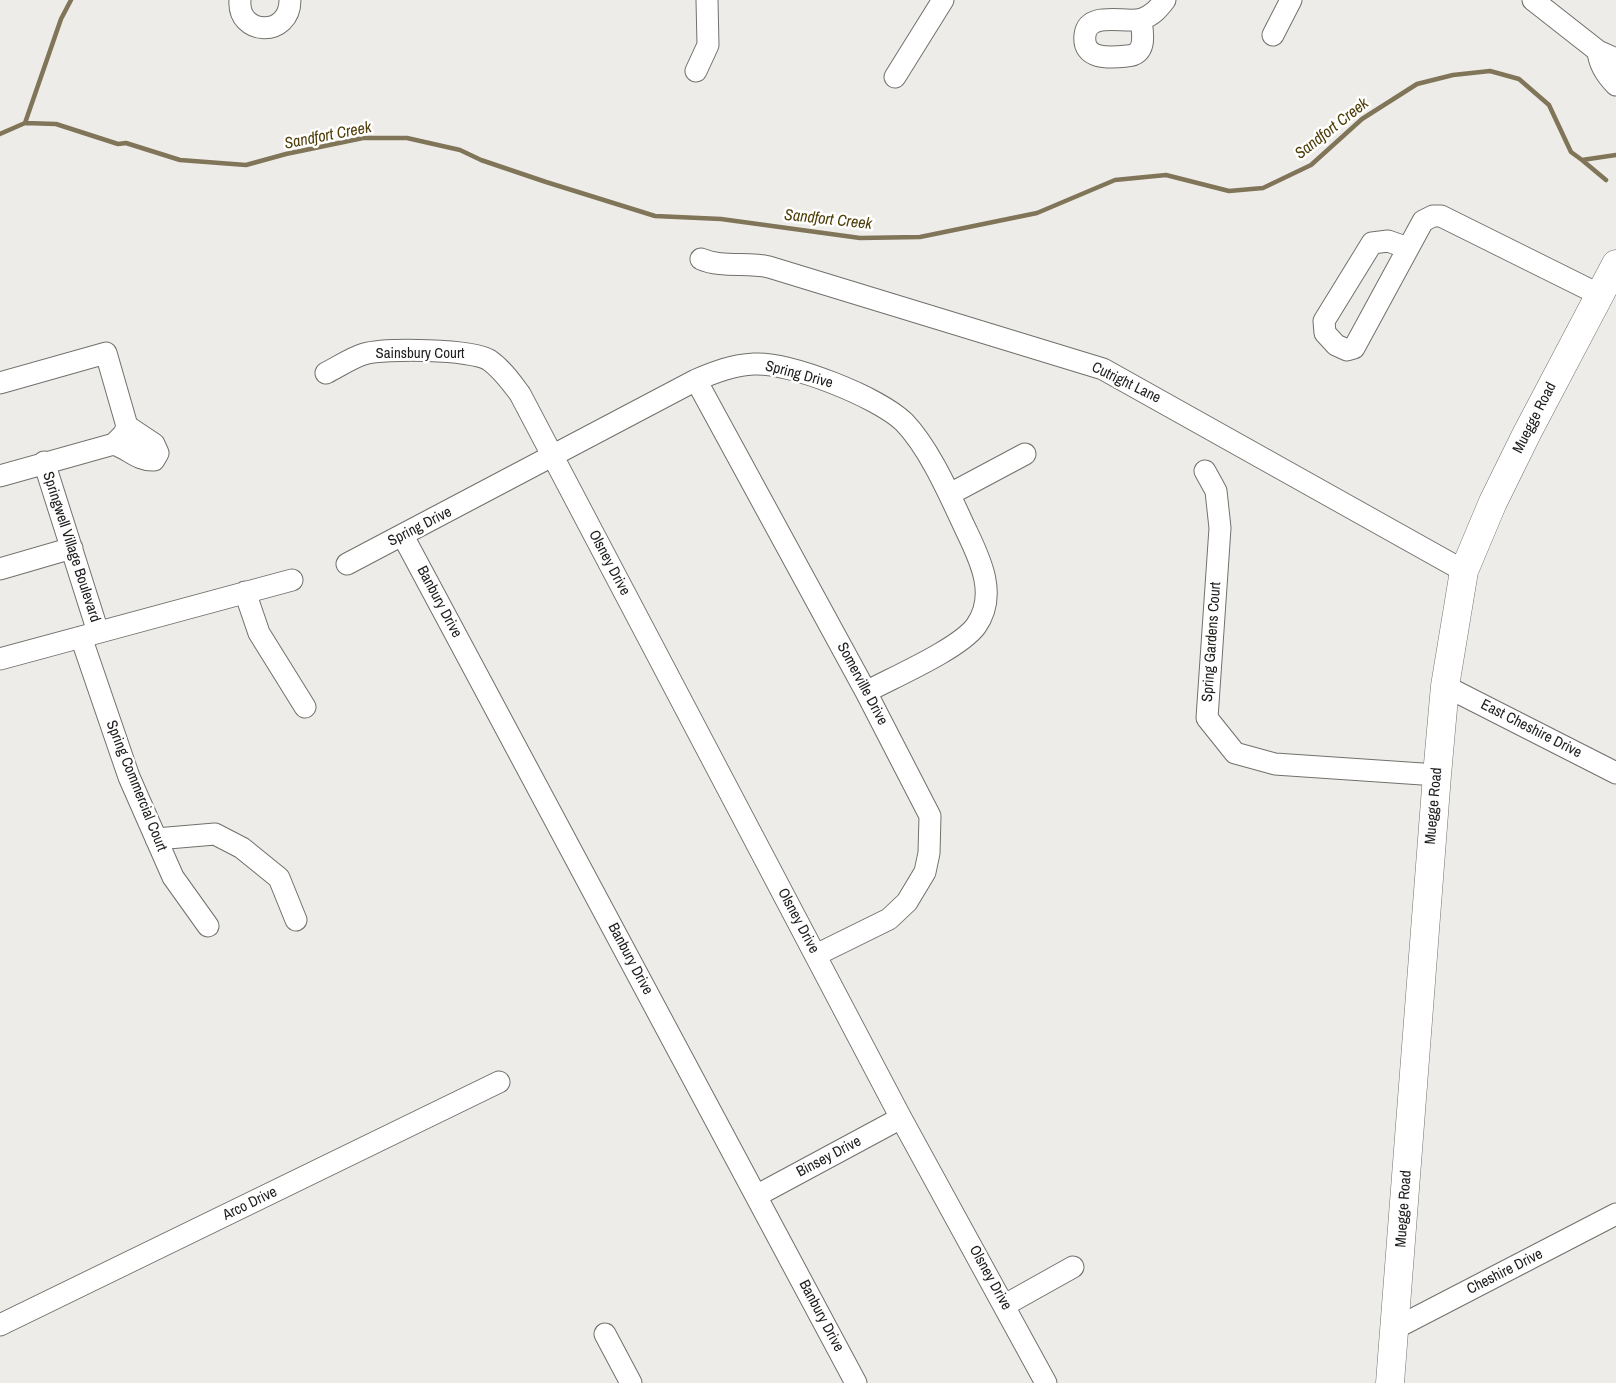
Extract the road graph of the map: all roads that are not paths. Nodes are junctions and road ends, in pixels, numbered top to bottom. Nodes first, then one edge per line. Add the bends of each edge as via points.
1 (240, 0) edge
2 (290, 0) edge
3 (707, 0) edge
4 (943, 0) edge
5 (1165, 0) edge
6 (1291, 0) edge
7 (1533, 0) edge
8 (1141, 20) dead end
9 (1273, 35) dead end
10 (1607, 55) edge
11 (696, 72) dead end
12 (895, 77) dead end
13 (1616, 85) edge
14 (1408, 248) junction
15 (701, 259) dead end
16 (1616, 264) edge
17 (1600, 295) junction
18 (326, 373) dead end
19 (696, 380) junction
20 (0, 383) edge
21 (127, 426) junction
22 (114, 444) junction
23 (1025, 454) dead end
24 (553, 458) junction
25 (44, 462) junction
26 (1205, 471) dead end
27 (0, 476) edge
28 (950, 494) junction
29 (403, 536) junction
30 (72, 548) junction
31 (348, 564) dead end
32 (0, 569) edge
33 (1464, 571) junction
34 (292, 580) dead end
35 (245, 592) junction
36 (90, 635) junction
37 (0, 659) edge
38 (1446, 686) junction
39 (866, 692) junction
40 (305, 707) dead end
41 (1616, 773) edge
42 (1437, 775) junction
43 (156, 839) junction
44 (296, 920) dead end
45 (208, 926) dead end
46 (816, 955) junction
47 (499, 1082) dead end
48 (901, 1118) junction
49 (756, 1196) junction
50 (1616, 1214) edge
51 (1073, 1267) dead end
52 (1005, 1305) junction
53 (0, 1325) edge
54 (1394, 1329) junction
55 (605, 1334) dead end
56 (631, 1383) edge
57 (856, 1383) edge
58 (1046, 1383) edge
59 (1390, 1383) edge

1 - 2 street via 245,18 251,24 267,28 282,22
3 - 11 street via 708,45
4 - 12 street
5 - 8 street via 1154,13
6 - 9 street
7 - 10 street
10 - 13 street via 1598,60
14 - 14 street via 1354,348 1347,350 1336,345 1325,334 1324,321 1372,243 1388,241
14 - 17 street via 1423,221 1441,216
15 - 33 street, Cutright Lane via 721,265 768,267 1103,369
16 - 17 main road, Muegge Road
17 - 33 main road, Muegge Road via 1522,441
18 - 24 street, Sainsbury Court via 364,354 446,351 468,353 488,360 506,375 520,394
19 - 24 street, Spring Drive
19 - 28 street, Spring Drive via 725,368 755,364 834,383 876,403 903,422 925,451
19 - 39 street, Somerville Drive
20 - 21 street via 106,353
21 - 22 street
21 - 22 street via 154,444 158,452 154,460 145,461
22 - 25 street
23 - 28 street
24 - 29 street, Spring Drive
24 - 46 street, Olsney Drive
25 - 27 street
25 - 30 street, Springwell Village Boulevard
26 - 42 street, Spring Gardens Court via 1216,491 1220,528 1207,718 1235,753 1275,764
28 - 39 street, Spring Drive via 983,565 987,585 984,607 976,626 959,642
29 - 31 street, Spring Drive
29 - 49 street, Banbury Drive
30 - 32 street
30 - 36 street, Springwell Village Boulevard
33 - 38 main road, Muegge Road
34 - 35 street
35 - 36 street
35 - 40 street via 259,633
36 - 37 street
36 - 43 street, Spring Commercial Court via 129,777
38 - 41 street, East Cheshire Drive
38 - 42 main road, Muegge Road
39 - 46 street, Somerville Drive via 930,816 929,853 915,890 889,919
42 - 54 main road, Muegge Road
43 - 44 street via 215,834 242,848 279,878
43 - 45 street, Spring Commercial Court via 173,877
46 - 48 street, Olsney Drive
47 - 53 street, Arco Drive
48 - 49 street, Binsey Drive
48 - 52 street, Olsney Drive
49 - 57 street, Banbury Drive
50 - 54 street, Cheshire Drive
51 - 52 street
52 - 58 street, Olsney Drive
54 - 59 main road, Muegge Road
55 - 56 street

